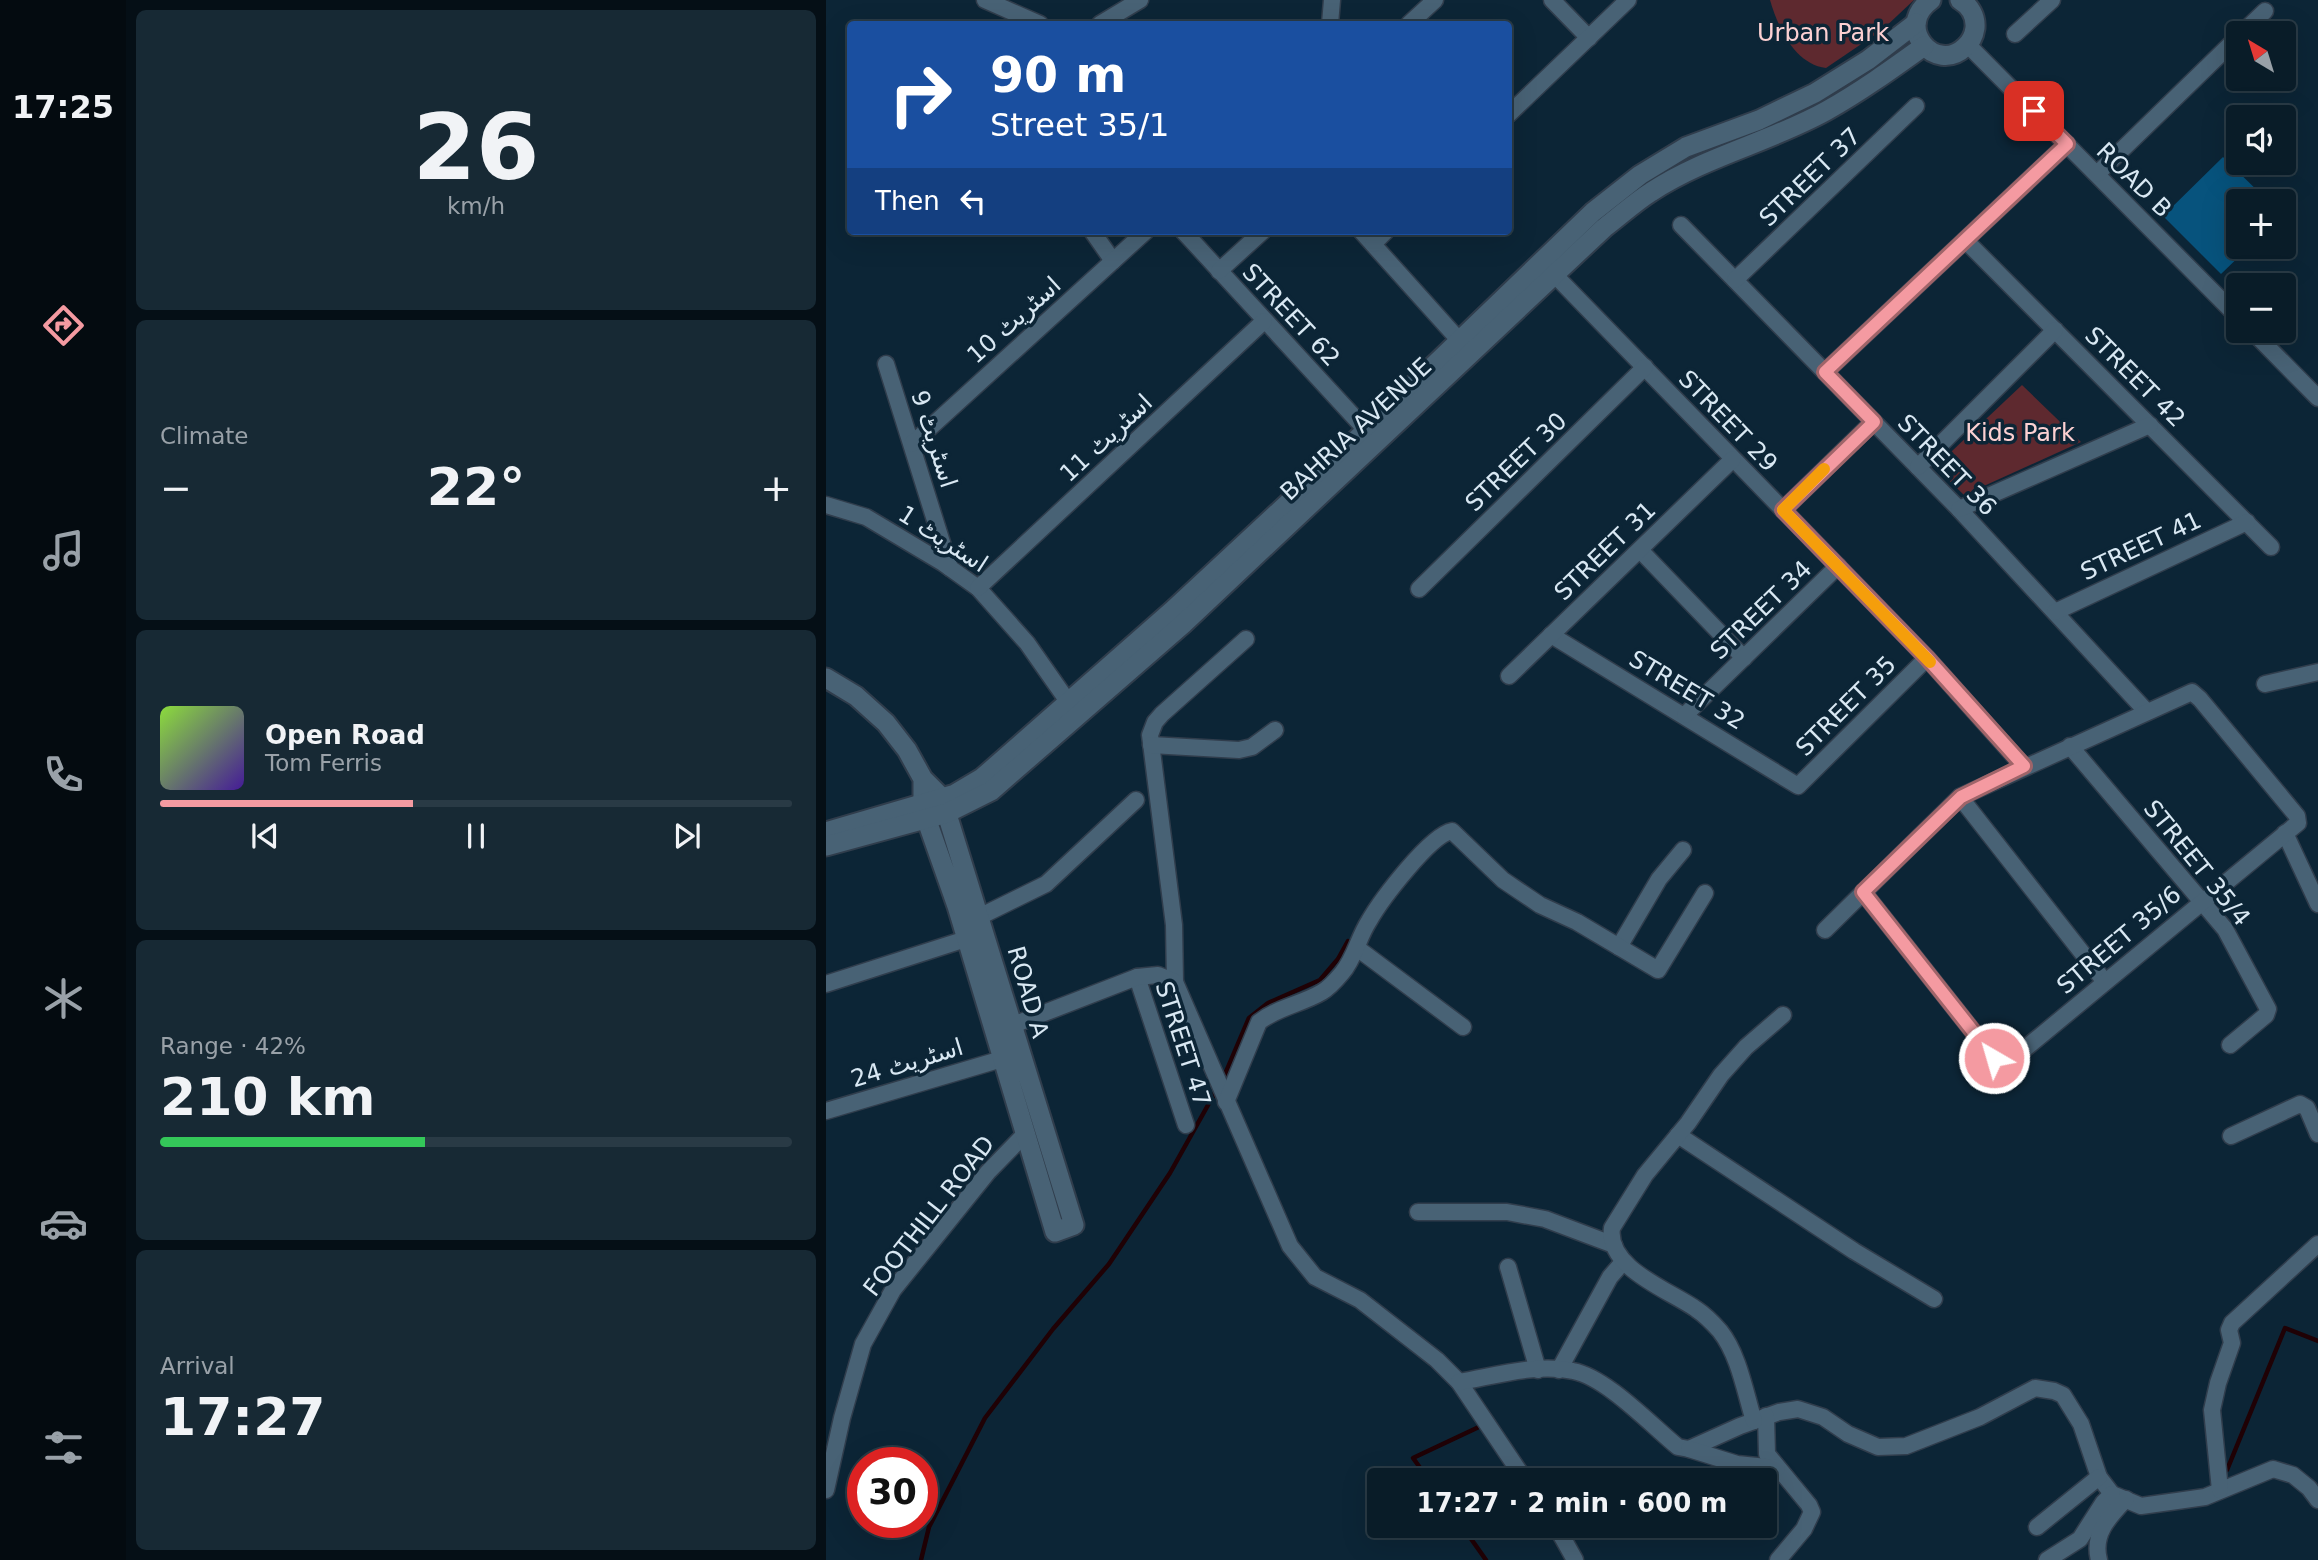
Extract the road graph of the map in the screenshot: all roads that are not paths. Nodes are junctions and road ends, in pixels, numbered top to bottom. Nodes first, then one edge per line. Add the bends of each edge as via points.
1 (985, 0) edge
2 (1140, 0) edge
3 (1332, 0) edge
4 (1435, 0) edge
5 (1552, 0) edge
6 (1629, 0) edge
7 (1931, 0) edge
8 (2052, 0) edge
9 (1968, 3) edge
10 (2265, 11) dead end
11 (1033, 21) edge
12 (1105, 21) edge
13 (1330, 21) edge
14 (1412, 21) edge
15 (2255, 21) edge
16 (1916, 23) junction
17 (2015, 34) dead end
18 (1589, 38) junction
19 (1968, 45) junction
20 (1924, 46) junction
21 (2226, 49) edge
22 (1916, 106) dead end
23 (1512, 111) edge
24 (2067, 144) junction
25 (2097, 174) junction
26 (1681, 225) dead end
27 (1096, 235) edge
28 (1142, 235) edge
29 (1187, 235) edge
30 (1259, 235) edge
31 (1365, 235) edge
32 (1382, 235) edge
33 (1965, 240) junction
34 (1373, 244) junction
35 (1113, 261) junction
36 (1549, 268) junction
37 (1219, 271) junction
38 (1735, 280) junction
39 (2226, 305) edge
40 (1264, 321) junction
41 (2054, 330) junction
42 (1460, 340) junction
43 (2264, 343) edge
44 (886, 364) dead end
45 (1645, 367) junction
46 (1825, 372) junction
47 (2318, 398) edge
48 (1874, 422) junction
49 (2150, 425) junction
50 (1366, 430) junction
51 (912, 444) junction
52 (1733, 458) junction
53 (1917, 467) junction
54 (826, 505) edge
55 (1959, 509) junction
56 (1783, 510) junction
57 (2247, 522) junction
58 (2271, 547) dead end
59 (1640, 550) junction
60 (1838, 566) junction
61 (950, 568) junction
62 (978, 588) junction
63 (1419, 589) dead end
64 (2055, 612) junction
65 (1551, 635) junction
66 (1246, 639) dead end
67 (1744, 658) junction
68 (1927, 658) junction
69 (2318, 672) edge
70 (1508, 676) dead end
71 (826, 678) edge
72 (2266, 684) dead end
73 (1069, 703) junction
74 (2147, 712) junction
75 (1685, 715) junction
76 (1275, 730) dead end
77 (1151, 745) junction
78 (2070, 746) junction
79 (2024, 766) junction
80 (923, 779) junction
81 (1798, 786) joint
82 (1961, 797) junction
83 (1136, 800) dead end
84 (945, 806) junction
85 (925, 811) junction
86 (2291, 828) junction
87 (826, 832) edge
88 (826, 846) edge
89 (1683, 850) dead end
90 (1863, 892) junction
91 (1705, 893) dead end
92 (2202, 902) junction
93 (2318, 904) edge
94 (981, 916) junction
95 (1825, 930) dead end
96 (966, 939) junction
97 (1619, 947) junction
98 (1357, 948) junction
99 (1137, 977) junction
100 (1175, 982) junction
101 (2105, 982) junction
102 (826, 984) edge
103 (1783, 1015) dead end
104 (1463, 1027) dead end
105 (1003, 1029) junction
106 (2230, 1045) dead end
107 (1002, 1059) junction
108 (1224, 1098) junction
109 (826, 1111) edge
110 (1186, 1125) dead end
111 (1025, 1134) junction
112 (2318, 1134) edge
113 (1678, 1135) junction
114 (2231, 1136) dead end
115 (1418, 1212) dead end
116 (2318, 1244) edge
117 (1614, 1245) junction
118 (1623, 1262) junction
119 (1508, 1267) dead end
120 (1934, 1298) dead end
121 (1538, 1370) junction
122 (1559, 1370) junction
123 (1459, 1382) junction
124 (1760, 1418) junction
125 (1689, 1449) junction
126 (1517, 1468) edge
127 (1777, 1468) junction
128 (2099, 1478) junction
129 (826, 1490) edge
130 (2220, 1490) junction
131 (2119, 1497) junction
132 (2318, 1500) edge
133 (2037, 1527) dead end
134 (1563, 1538) edge
135 (1575, 1560) edge
136 (1778, 1560) edge
137 (2047, 1560) edge
138 (2099, 1560) edge

1 - 11 street
2 - 12 street
3 - 13 street
4 - 14 street
5 - 18 street
6 - 18 street
7 - 16 street, BAHRIA AVENUE via 1922,7
8 - 17 street
9 - 19 street via 1975,27
10 - 15 street
16 - 20 street
16 - 36 street, BAHRIA AVENUE via 1815,93 1686,147 1640,175 1593,212
18 - 23 street
19 - 20 street via 1941,55
19 - 24 street, ROAD B
20 - 36 street, BAHRIA AVENUE via 1825,111 1652,191
21 - 25 street
22 - 38 street, STREET 37
24 - 25 street, ROAD B
24 - 33 street
25 - 39 street, ROAD B
26 - 38 street, STREET 36
27 - 35 street
28 - 35 street, اسٹریٹ 10
29 - 37 street, STREET 62
30 - 37 street
31 - 34 street
32 - 34 street
33 - 41 street, STREET 42
33 - 46 street
34 - 42 street
35 - 51 street, اسٹریٹ 10
36 - 42 street, BAHRIA AVENUE
36 - 45 street, STREET 29
36 - 84 street, BAHRIA AVENUE via 1183,624 991,791
37 - 40 street, STREET 62
38 - 46 street, STREET 36
40 - 50 street, STREET 62
40 - 62 street, اسٹریٹ 11
41 - 49 street, STREET 42
41 - 53 street
42 - 50 street, BAHRIA AVENUE
43 - 47 street
44 - 51 street, اسٹریٹ 9
45 - 52 street, STREET 29
45 - 63 street, STREET 30
46 - 48 street, STREET 36
48 - 53 street, STREET 36
48 - 56 street
49 - 55 street
49 - 57 street, STREET 42
50 - 73 street, BAHRIA AVENUE
51 - 61 street, اسٹریٹ 9
52 - 56 street, STREET 29
52 - 59 street, STREET 31
53 - 55 street, STREET 36
54 - 61 street, اسٹریٹ 1 via 866,516
55 - 64 street, STREET 36
56 - 60 street, STREET 29
57 - 58 street, STREET 42
57 - 64 street, STREET 41
59 - 65 street, STREET 31
59 - 67 street
60 - 67 street, STREET 34
60 - 68 street, STREET 29
61 - 62 street, اسٹریٹ 1
62 - 73 street, اسٹریٹ 1 via 1027,643
64 - 74 street, STREET 36
65 - 70 street, STREET 31
65 - 75 street, STREET 32
66 - 77 street via 1162,714 1150,735
67 - 75 street, STREET 34
68 - 79 street, STREET 29
68 - 81 street, STREET 35
69 - 72 street
71 - 80 street, ROAD A via 856,696 886,723
73 - 84 street, BAHRIA AVENUE
74 - 78 street
74 - 86 street via 2192,692 2292,809 2297,816
75 - 81 street, STREET 32
76 - 77 street via 1252,747 1239,750
77 - 100 street via 1174,925
78 - 79 street
78 - 92 street, STREET 35/4
79 - 82 street
80 - 84 street, ROAD A
80 - 85 street, ROAD A
82 - 90 street
82 - 101 street
83 - 94 street via 1046,884
84 - 85 street, BAHRIA AVENUE
84 - 94 street, ROAD A
85 - 87 street, BAHRIA AVENUE
85 - 88 street, BAHRIA AVENUE
85 - 96 street, ROAD A
86 - 92 street, STREET 35/6
86 - 93 street
89 - 97 street via 1659,879
90 - 95 street
90 - 101 street, STREET 35/6 via 2000,1062 2010,1061
91 - 97 street via 1658,970
92 - 101 street, STREET 35/6
92 - 106 street, STREET 35/4 via 2225,929 2268,1009
94 - 105 street, ROAD A
96 - 102 street
96 - 105 street, ROAD A
97 - 98 street via 1539,905 1448,831 1395,884 1368,922
98 - 104 street
98 - 108 street via 1343,972 1323,992 1259,1022
99 - 100 street via 1158,975
99 - 105 street
99 - 110 street, STREET 47
100 - 108 street
103 - 113 street via 1721,1075
105 - 107 street, ROAD A
105 - 111 street, ROAD A via 1074,1225 1055,1232
107 - 109 street, اسٹریٹ 24
107 - 111 street, ROAD A
108 - 123 street via 1290,1246 1315,1277 1360,1300
111 - 129 street, FOOTHILL ROAD via 988,1172 893,1290 863,1344
112 - 114 street via 2307,1108 2300,1104
113 - 117 street via 1645,1175 1612,1228
113 - 120 street
115 - 117 street via 1507,1212 1545,1219
116 - 130 street via 2229,1330 2232,1343 2212,1410
117 - 118 street
118 - 122 street via 1610,1277
118 - 124 street via 1698,1310 1718,1329
119 - 121 street
121 - 122 street
121 - 123 street
122 - 125 street via 1588,1376 1619,1395 1678,1447
123 - 126 street
124 - 125 street
124 - 127 street via 1767,1454
124 - 128 street via 1798,1409 1823,1417 1878,1447 1906,1446 2042,1388 2063,1395 2081,1424
125 - 127 street via 1737,1464
127 - 136 street via 1812,1512
128 - 131 street
128 - 133 street
130 - 131 street via 2205,1497 2141,1506
130 - 132 street via 2273,1469 2293,1475
131 - 137 street via 2103,1503 2080,1539
131 - 138 street via 2098,1535
134 - 135 street

